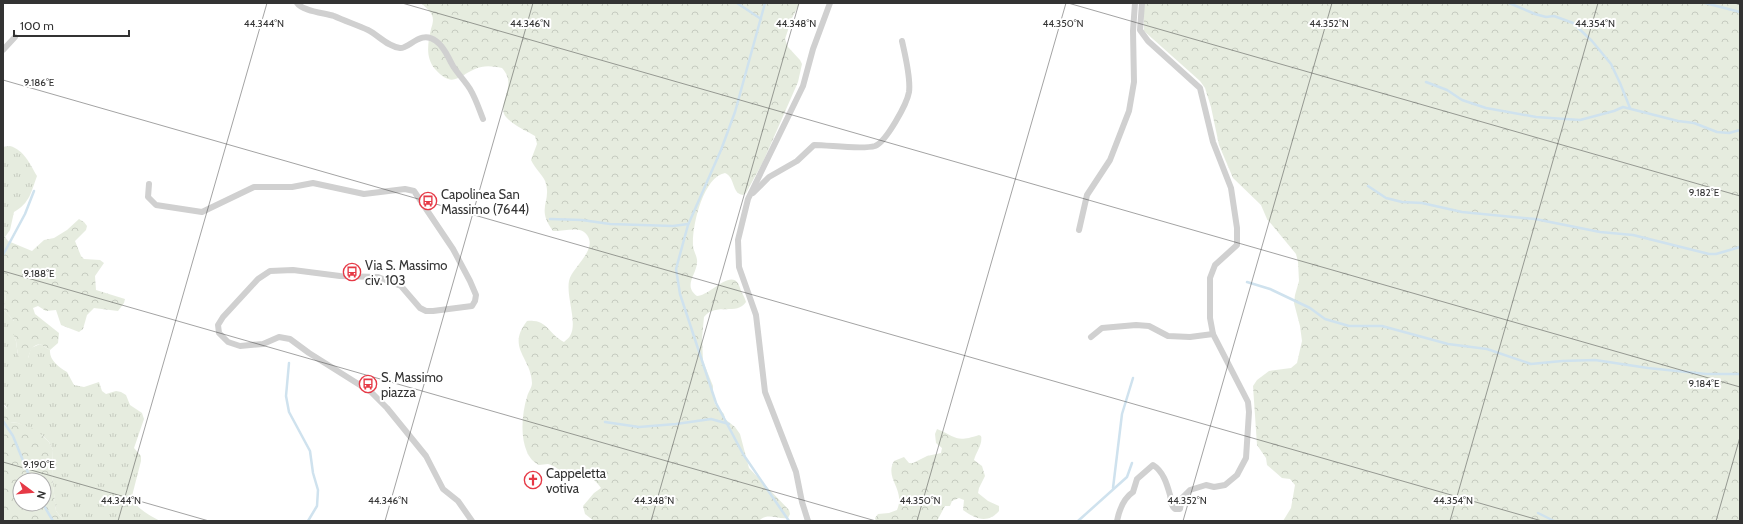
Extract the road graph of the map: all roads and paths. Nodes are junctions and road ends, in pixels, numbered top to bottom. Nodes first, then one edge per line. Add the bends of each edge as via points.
1 (297, 3) edge
2 (830, 3) edge
3 (1135, 3) edge
4 (1142, 3) edge
5 (15, 36) dead end
6 (902, 40) dead end
7 (3, 50) edge
8 (483, 120) dead end
9 (149, 184) dead end
10 (748, 199) junction
11 (1079, 230) dead end
12 (1213, 334) junction
13 (1091, 337) dead end
14 (472, 521) edge
15 (808, 521) edge
16 (1117, 521) edge

1 - 8 street via 301,7 367,30 400,48 420,38 435,40 477,101
2 - 10 street via 803,86
3 - 11 street via 1134,82 1129,111 1110,160 1087,194
4 - 12 street via 1140,30 1148,41 1200,88 1213,142 1231,188 1237,245 1215,265 1210,278 1210,318
5 - 7 street
6 - 10 street via 909,92 892,127 881,142 875,146 864,147 814,145 797,161 769,177
9 - 14 street via 148,196 156,204 202,212 254,187 292,187 313,183 364,194 405,189 414,191 454,249 476,295 472,306 426,311 420,308 401,286 378,276 340,276 293,270 270,271 258,279 223,317 218,326 219,333 228,342 240,346 263,344 279,337 290,339 371,392 426,456 443,489 458,501
10 - 15 street via 738,240 739,267 756,315 765,392 796,472
12 - 13 street via 1168,336 1149,326 1136,325 1102,328
12 - 16 street via 1248,402 1246,458 1243,466 1225,485 1206,485 1190,490 1182,498 1180,509 1174,509 1159,469 1153,465 1137,479 1133,492 1118,513

